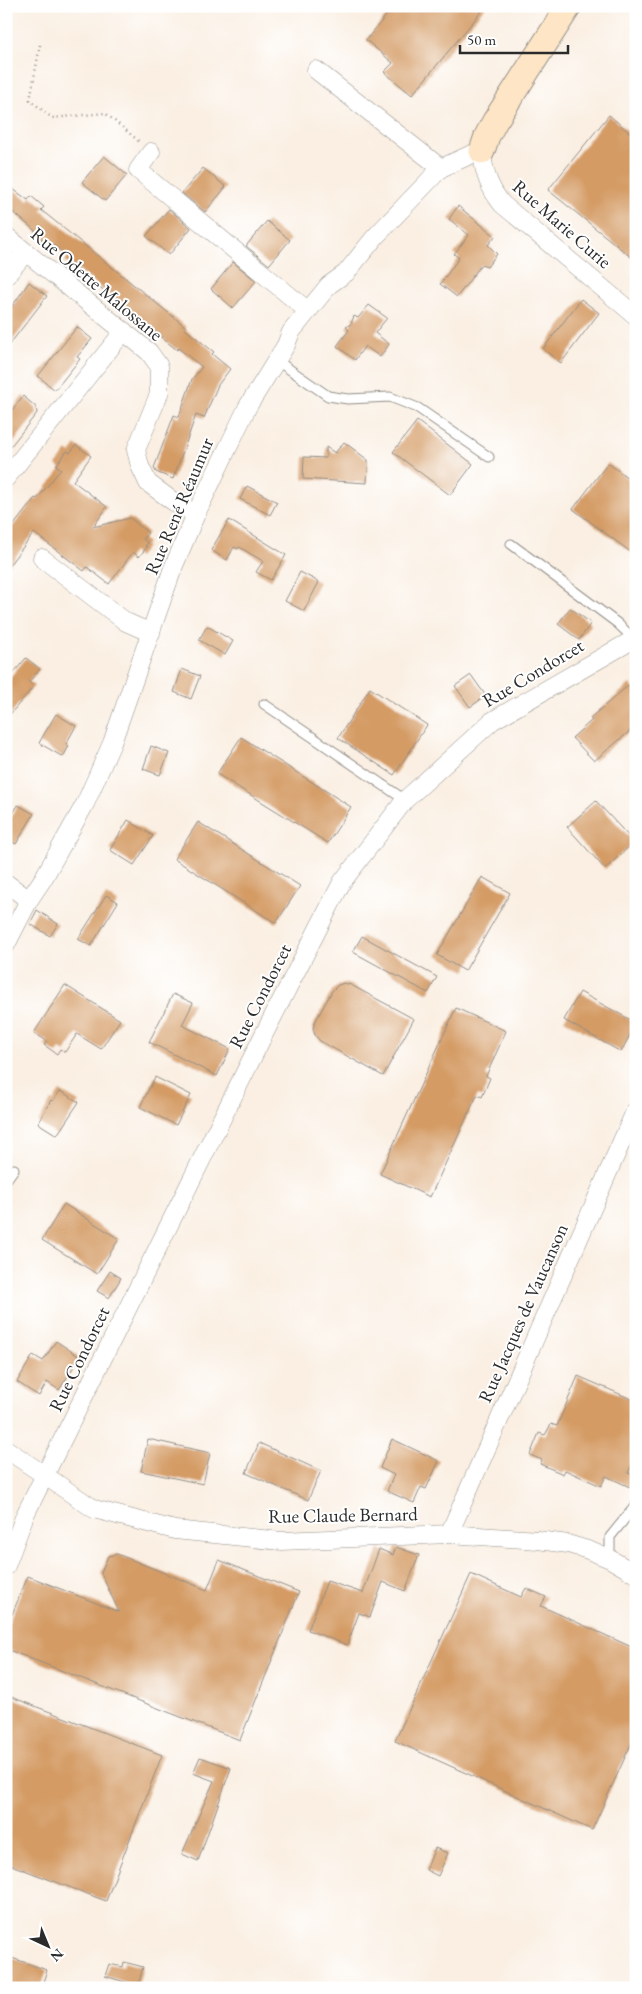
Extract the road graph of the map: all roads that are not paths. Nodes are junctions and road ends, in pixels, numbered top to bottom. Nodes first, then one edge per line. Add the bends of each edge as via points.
1 (569, 6) edge
2 (316, 70) dead end
3 (482, 151) junction
4 (151, 152) road end
5 (441, 168) junction
6 (6, 236) edge
7 (26, 252) junction
8 (6, 276) edge
9 (308, 311) junction
10 (636, 316) edge
11 (124, 331) junction
12 (276, 359) junction
13 (489, 457) dead end
14 (6, 478) edge
15 (196, 514) junction
16 (511, 544) dead end
17 (42, 558) dead end
18 (151, 633) junction
19 (635, 640) edge
20 (264, 704) dead end
21 (405, 800) junction
22 (6, 883) edge
23 (29, 900) junction
24 (6, 945) edge
25 (636, 1109) edge
26 (14, 1169) dead end
27 (6, 1180) edge
28 (6, 1449) edge
29 (44, 1476) junction
30 (636, 1505) edge
31 (449, 1534) junction
32 (610, 1560) junction
33 (6, 1566) edge
34 (636, 1574) edge

1 - 3 street via 495,121
2 - 5 street
3 - 5 street, Rue René Réaumur
3 - 10 street, Rue Marie Curie via 486,178 502,204
4 - 9 street via 138,170
5 - 9 street, Rue René Réaumur
6 - 7 street, Rue Odette Malossane
7 - 8 street
7 - 11 street, Rue Odette Malossane
9 - 12 street, Rue René Réaumur
11 - 14 street
11 - 15 street, Rue Odette Malossane via 150,352 159,366 159,394 136,450 140,466 148,483
12 - 13 lane via 328,396 348,399 390,397 418,408
12 - 15 street, Rue René Réaumur via 248,406
15 - 18 street, Rue René Réaumur
16 - 19 lane
17 - 18 street via 126,622
18 - 23 street, Rue René Réaumur via 112,743 85,804
19 - 21 street, Rue Condorcet via 562,678 492,721
20 - 21 lane
21 - 29 street, Rue Condorcet via 342,882
22 - 23 street
23 - 24 street, Rue René Réaumur
25 - 31 street, Rue Jacques de Vaucanson
26 - 27 lane
28 - 29 street, Rue Claude Bernard
29 - 31 street, Rue Claude Bernard via 94,1509 175,1530 281,1541
29 - 33 street, Rue Condorcet
30 - 32 lane via 610,1537
31 - 32 street, Rue Claude Bernard via 568,1544
32 - 34 street, Rue Claude Bernard

